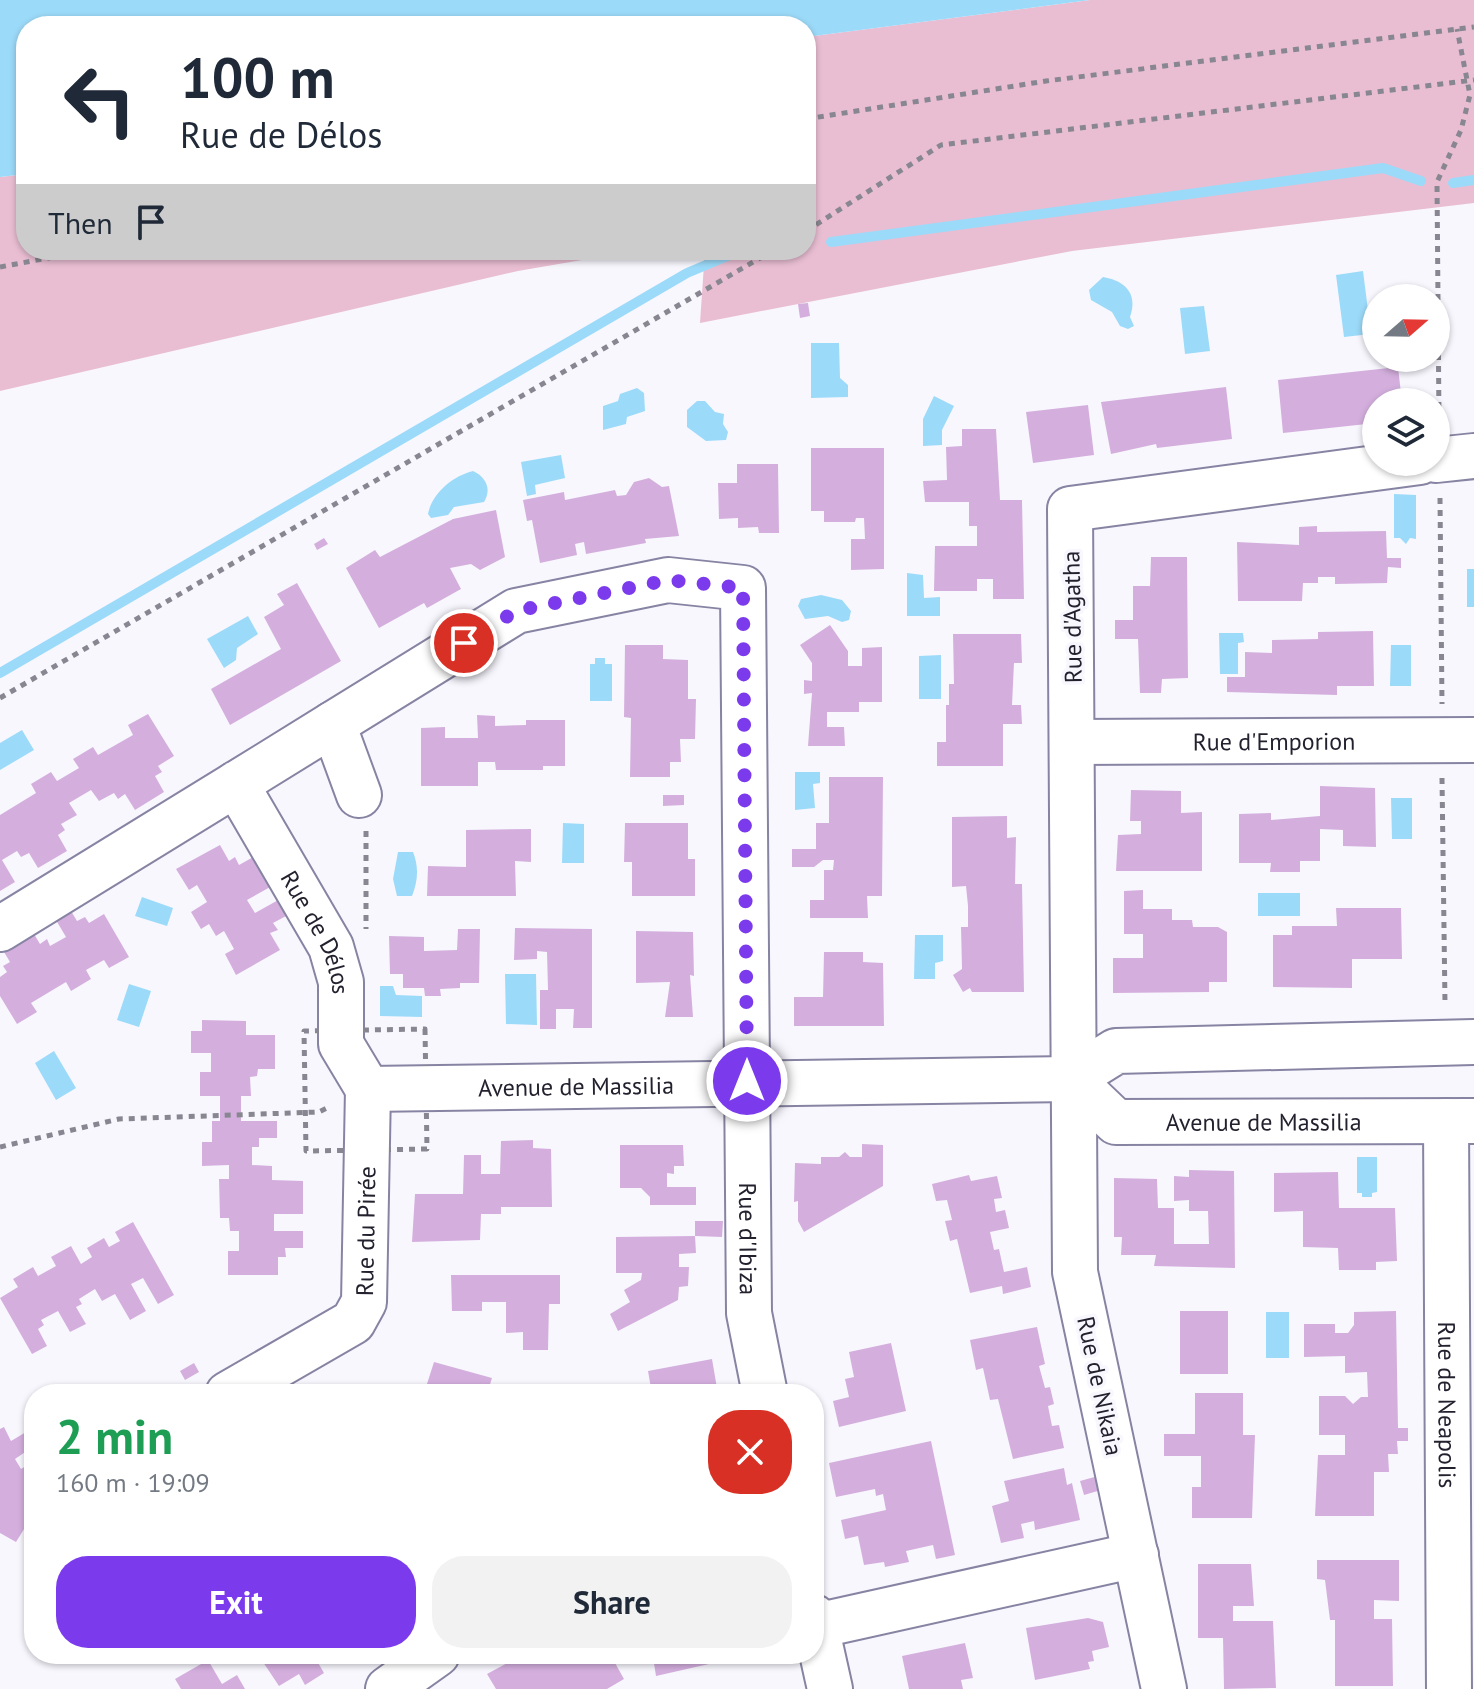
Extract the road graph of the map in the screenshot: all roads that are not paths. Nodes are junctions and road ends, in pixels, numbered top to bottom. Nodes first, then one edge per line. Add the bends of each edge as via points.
1 (1362, 470) edge
2 (333, 724) junction
3 (1458, 741) edge
4 (1074, 742) junction
5 (236, 784) junction
6 (359, 795) road end
7 (0, 929) edge
8 (1459, 1042) edge
9 (1071, 1079) junction
10 (747, 1081) junction
11 (368, 1089) junction
12 (1460, 1121) edge
13 (245, 1384) edge
14 (763, 1384) edge
15 (1136, 1555) junction
16 (824, 1619) edge
17 (824, 1662) edge
18 (423, 1664) edge
19 (388, 1689) edge
20 (830, 1689) edge
21 (1164, 1689) edge
22 (1449, 1689) edge

1 - 4 street, Rue d'Agatha via 1070,509
2 - 5 street
2 - 6 street
2 - 10 street via 516,611 668,580 743,588
3 - 4 street, Rue d'Emporion
4 - 9 street, Rue d'Agatha
5 - 7 street
5 - 11 street, Rue de Délos via 331,947 341,982 341,1044
8 - 9 street via 1116,1051
9 - 10 street, Avenue de Massilia
9 - 12 street, Avenue de Massilia via 1116,1122
9 - 15 street, Rue de Nikaia via 1075,1272
10 - 11 street, Avenue de Massilia
10 - 14 street, Rue d'Ibiza via 749,1313
11 - 13 street, Rue du Pirée via 364,1302 353,1322
12 - 22 street, Rue de Neapolis
15 - 16 street
15 - 21 street, Rue de Nikaia
17 - 20 street
18 - 19 street

